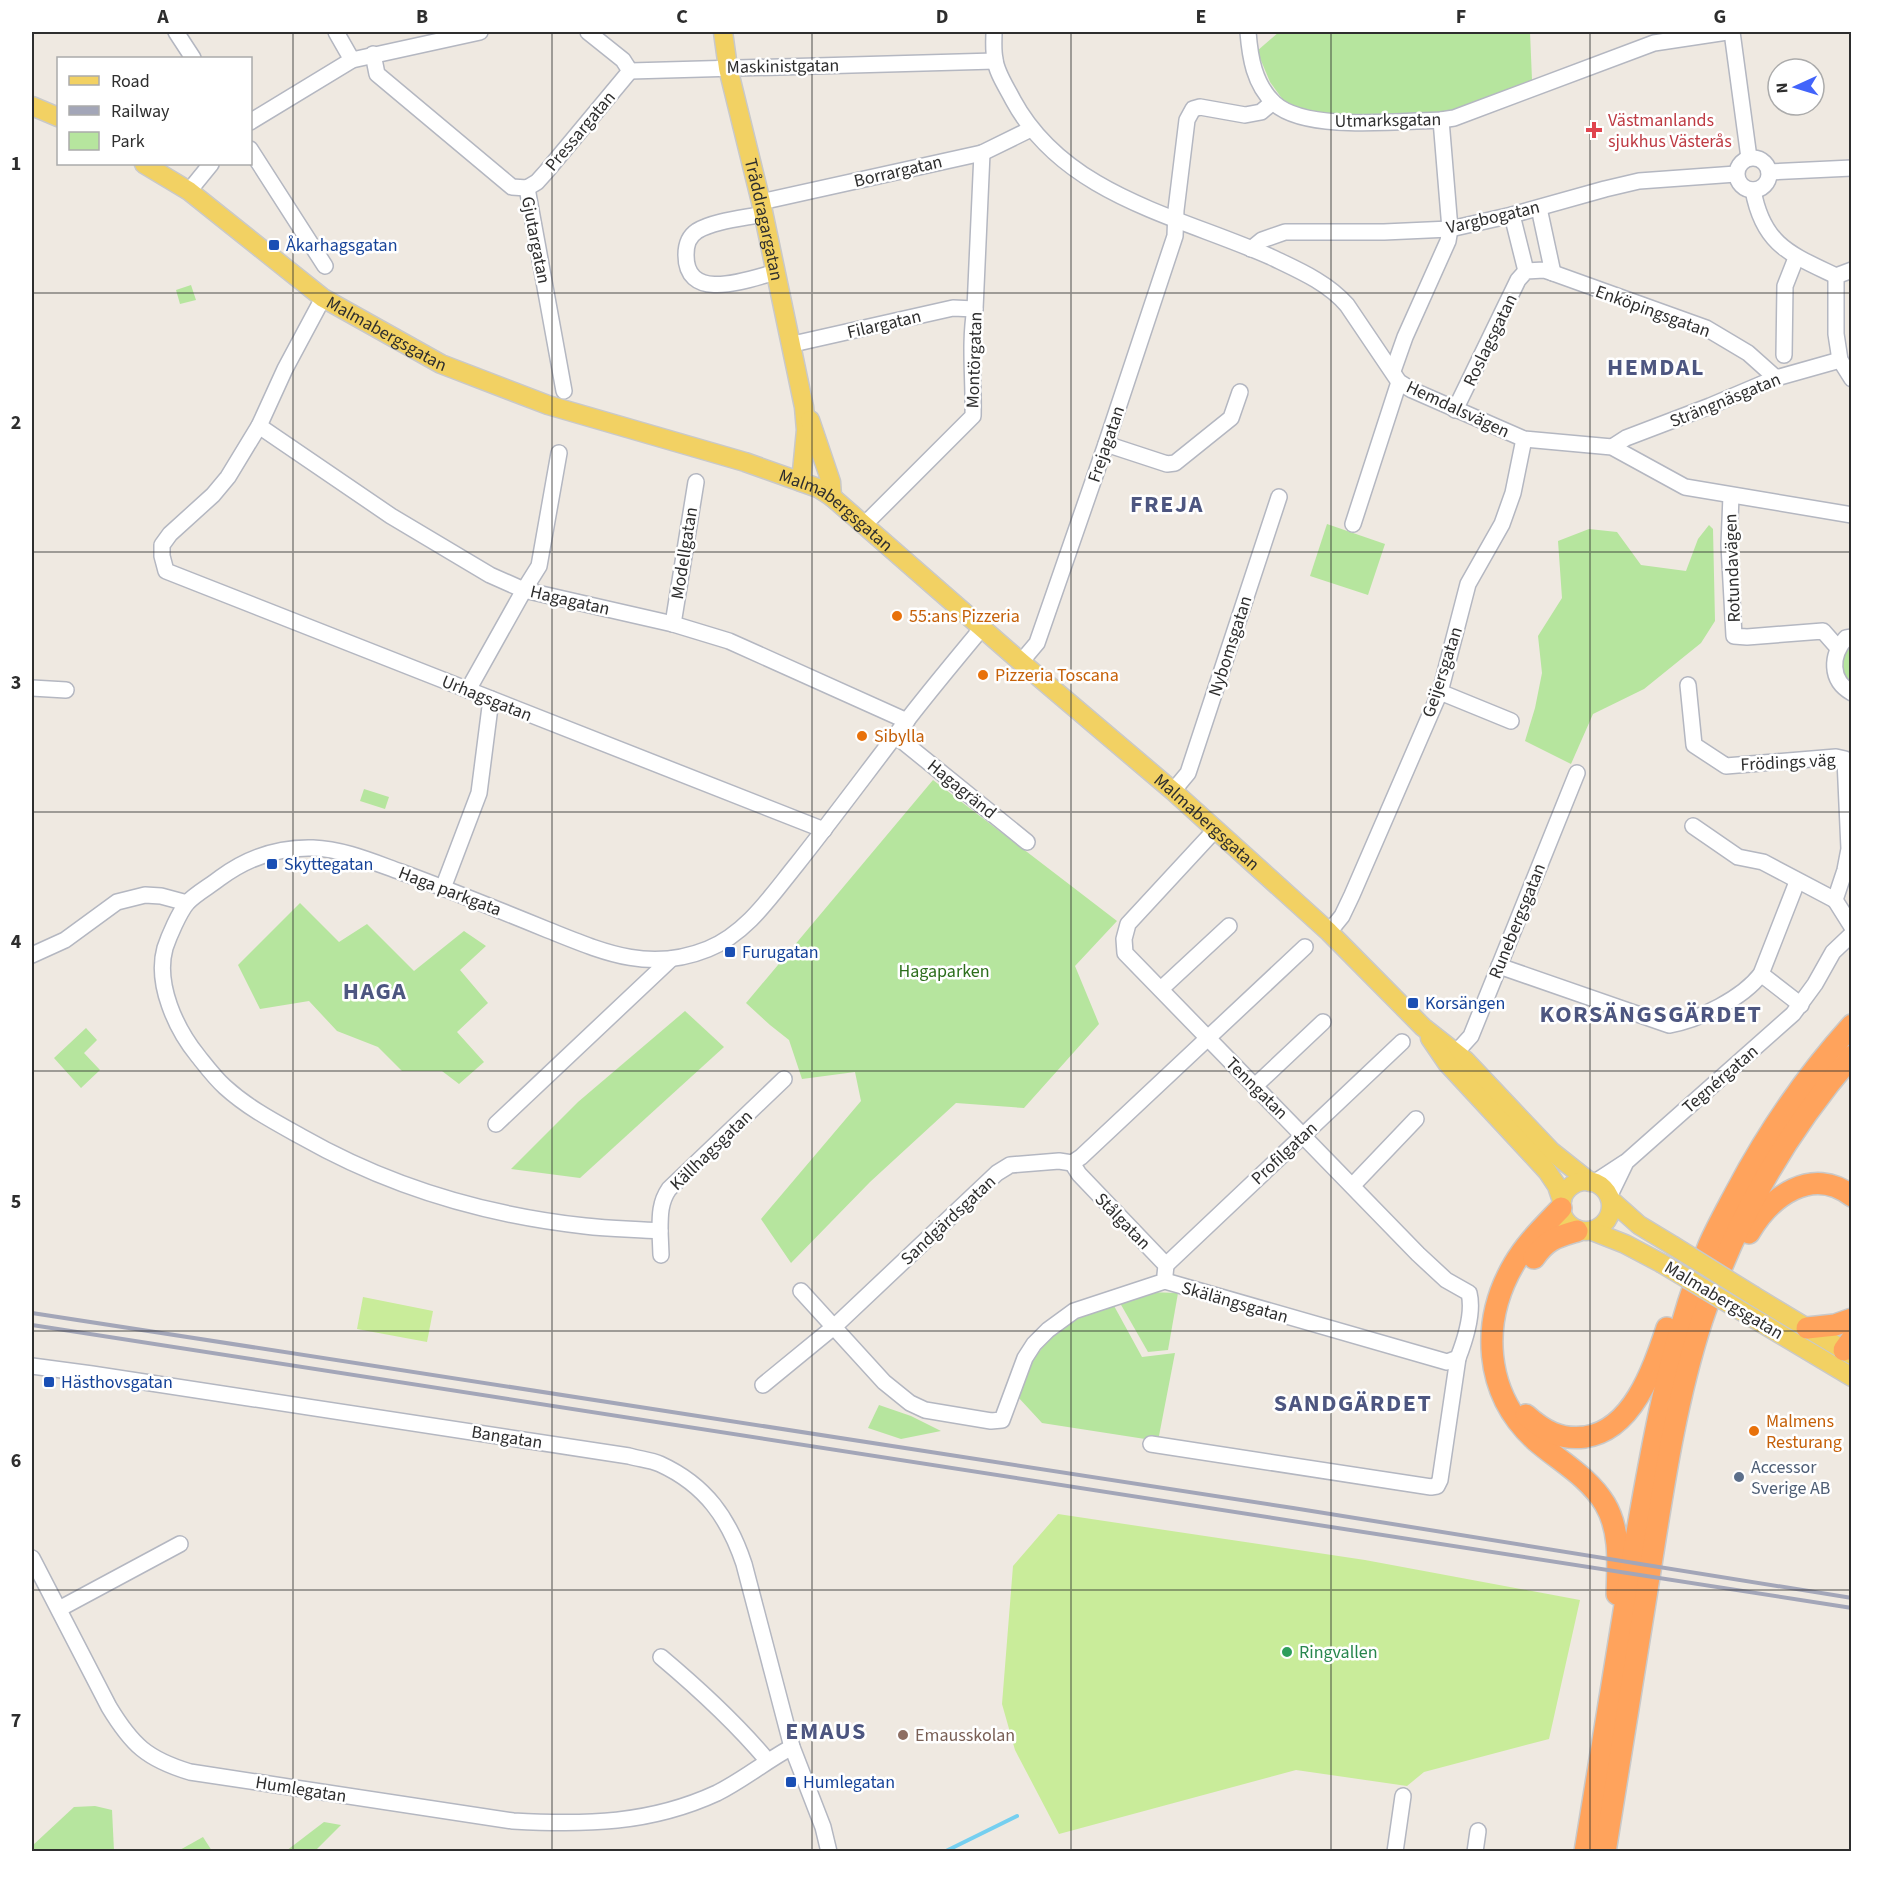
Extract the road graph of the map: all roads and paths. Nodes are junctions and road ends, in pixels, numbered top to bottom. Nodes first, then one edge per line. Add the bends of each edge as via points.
1 (176, 32) edge
2 (336, 32) edge
3 (480, 32) edge
4 (588, 32) edge
5 (723, 32) edge
6 (994, 32) edge
7 (1248, 32) edge
8 (1728, 32) edge
9 (1732, 32) edge
10 (373, 54) junction
11 (192, 57) edge
12 (352, 60) junction
13 (995, 61) junction
14 (728, 68) junction
15 (630, 71) junction
16 (1273, 102) junction
17 (32, 106) edge
18 (57, 117) edge
19 (1441, 120) junction
20 (252, 121) edge
21 (1031, 129) junction
22 (252, 152) edge
23 (982, 153) junction
24 (1749, 158) junction
25 (146, 165) edge
26 (210, 165) edge
27 (1851, 168) edge
28 (1769, 172) junction
29 (1736, 174) junction
30 (527, 188) junction
31 (1753, 190) junction
32 (189, 191) junction
33 (762, 208) junction
34 (1539, 208) junction
35 (1512, 215) junction
36 (1177, 220) junction
37 (1450, 229) junction
38 (1251, 249) junction
39 (1796, 258) junction
40 (325, 266) dead end
41 (1851, 270) edge
42 (1526, 271) junction
43 (776, 272) junction
44 (1553, 273) junction
45 (1836, 276) junction
46 (322, 298) junction
47 (975, 309) junction
48 (793, 344) junction
49 (1784, 355) dead end
50 (1840, 360) junction
51 (1396, 376) junction
52 (1776, 378) junction
53 (1851, 379) edge
54 (564, 391) dead end
55 (1240, 392) dead end
56 (804, 407) junction
57 (1455, 411) junction
58 (259, 426) junction
59 (1524, 439) junction
60 (1106, 444) junction
61 (1612, 447) junction
62 (559, 453) dead end
63 (696, 482) dead end
64 (801, 482) junction
65 (1731, 496) junction
66 (832, 497) junction
67 (1280, 497) dead end
68 (1851, 515) edge
69 (865, 524) junction
70 (1353, 524) dead end
71 (524, 590) junction
72 (672, 624) junction
73 (982, 628) junction
74 (1851, 637) edge
75 (1838, 648) junction
76 (1021, 662) junction
77 (1688, 685) dead end
78 (32, 688) edge
79 (66, 690) dead end
80 (468, 690) junction
81 (1440, 692) junction
82 (1851, 693) edge
83 (491, 699) junction
84 (907, 721) junction
85 (1511, 721) dead end
86 (896, 736) junction
87 (1577, 773) dead end
88 (1173, 791) junction
89 (1694, 826) dead end
90 (1215, 830) junction
91 (824, 831) junction
92 (1027, 842) dead end
93 (1797, 882) junction
94 (443, 888) junction
95 (1835, 900) junction
96 (187, 903) junction
97 (1229, 926) dead end
98 (1851, 927) edge
99 (1329, 932) junction
100 (1851, 934) edge
101 (1305, 947) dead end
102 (32, 955) edge
103 (671, 959) junction
104 (1499, 966) junction
105 (1761, 974) junction
106 (1161, 989) junction
107 (1801, 1005) junction
108 (1323, 1022) dead end
109 (1851, 1025) edge
110 (1208, 1039) junction
111 (1402, 1042) dead end
112 (1851, 1056) edge
113 (1451, 1057) junction
114 (784, 1079) dead end
115 (1255, 1086) junction
116 (1416, 1119) dead end
117 (496, 1124) dead end
118 (1303, 1136) junction
119 (1626, 1162) junction
120 (1072, 1163) junction
121 (1593, 1182) junction
122 (1353, 1185) junction
123 (1851, 1196) edge
124 (1610, 1198) junction
125 (1561, 1204) junction
126 (660, 1231) junction
127 (1585, 1231) junction
128 (1728, 1253) junction
129 (661, 1255) dead end
130 (1165, 1273) junction
131 (801, 1291) dead end
132 (1690, 1299) junction
133 (1851, 1319) edge
134 (835, 1326) junction
135 (1807, 1328) junction
136 (1846, 1353) edge
137 (1458, 1358) junction
138 (32, 1366) edge
139 (1851, 1377) edge
140 (763, 1385) dead end
141 (1151, 1444) dead end
142 (180, 1544) dead end
143 (32, 1558) edge
144 (58, 1609) junction
145 (1622, 1627) junction
146 (662, 1657) dead end
147 (792, 1747) junction
148 (767, 1760) junction
149 (1597, 1778) junction
150 (1403, 1796) dead end
151 (1614, 1796) junction
152 (1478, 1831) dead end
153 (829, 1851) edge
154 (1395, 1851) edge
155 (1474, 1851) edge
156 (1573, 1851) edge
157 (1586, 1851) edge
158 (1605, 1851) edge
159 (1614, 1851) edge

1 - 11 street
2 - 12 street
3 - 10 street
4 - 15 street via 623,60
5 - 14 main road, Tråddragargatan
6 - 13 street, Hemdalsvägen
7 - 16 street via 1254,72
8 - 19 street, Utmarksgatan via 1654,43
9 - 24 street
10 - 12 street
10 - 30 street, Gjutargatan via 377,74 394,89 512,187
12 - 20 street
13 - 14 street, Maskinistgatan
13 - 21 street, Hemdalsvägen
14 - 15 street, Maskinistgatan
14 - 33 main road, Tråddragargatan
15 - 30 street, Pressargatan via 546,172
16 - 19 street, Utmarksgatan via 1306,119 1345,123
16 - 36 street via 1261,112 1245,115 1193,109 1187,120
17 - 18 main road
19 - 37 street
21 - 23 street, Borrargatan
21 - 36 street, Hemdalsvägen via 1053,153 1095,181 1129,201
22 - 40 street
23 - 33 street, Borrargatan
23 - 47 street, Montörgatan
24 - 28 street via 1761,159
24 - 29 street via 1741,162
25 - 32 main road, Malmabergsgatan
26 - 32 street
27 - 28 street
28 - 31 street via 1766,184
29 - 31 street via 1745,189
29 - 34 street, Vargbogatan via 1639,182
30 - 54 street, Gjutargatan
31 - 39 street via 1764,226
32 - 46 main road, Malmabergsgatan
33 - 43 main road, Tråddragargatan
33 - 43 street, Borrargatan via 696,232 688,238 686,258 694,278 704,284 718,286
34 - 35 street, Vargbogatan
34 - 44 street
35 - 37 street, Vargbogatan
35 - 42 street
36 - 38 street, Hemdalsvägen
36 - 60 street, Frejagatan
37 - 38 street, Vargbogatan via 1285,232 1262,240
37 - 51 street via 1405,337
38 - 51 street, Hemdalsvägen via 1313,278 1337,294
39 - 45 street
39 - 49 street via 1785,286
41 - 45 street
42 - 44 street
42 - 57 street, Roslagsgatan via 1518,280
43 - 48 main road, Tråddragargatan
44 - 52 street, Enköpingsgatan via 1706,328 1748,353
45 - 50 street
46 - 58 street
46 - 64 main road, Malmabergsgatan via 469,376 548,405
47 - 48 street, Filargatan via 953,308
47 - 69 street, Montörgatan via 972,416
48 - 56 main road, Tråddragargatan
50 - 52 street, Strängnäsgatan
50 - 53 street
51 - 57 street, Hemdalsvägen
51 - 70 street
52 - 61 street, Strängnäsgatan
55 - 60 street via 1231,418 1175,463 1167,464
56 - 64 main road, Tråddragargatan
56 - 66 main road, Tråddragargatan via 831,482
57 - 59 street, Hemdalsvägen
58 - 71 street, Hagagatan via 449,552
58 - 80 street, Urhagsgatan via 228,477 162,545 166,571
59 - 61 street, Hemdalsvägen
59 - 81 street, Geijersgatan via 1502,524 1468,584
60 - 76 street, Frejagatan via 1037,643
61 - 65 street, Hemdalsvägen via 1685,487
62 - 71 street via 539,566
63 - 72 street, Modellgatan
64 - 66 main road, Malmabergsgatan
65 - 68 street, Hemdalsvägen
65 - 75 street, Rotundavägen via 1729,545 1734,636 1822,631
66 - 69 main road, Malmabergsgatan
67 - 88 street, Nybomsgatan via 1188,773
69 - 73 main road, Malmabergsgatan
71 - 72 street, Hagagatan
71 - 80 street
72 - 84 street, Hagagatan via 729,641
73 - 76 main road, Malmabergsgatan
73 - 84 street, Haga parkgata
74 - 75 street
75 - 82 street via 1835,673
76 - 88 main road, Malmabergsgatan
77 - 95 street, Frödings väg via 1694,745 1726,766 1845,759 1849,849
78 - 79 street
80 - 83 street, Urhagsgatan
81 - 85 street
81 - 99 street, Geijersgatan via 1352,895
83 - 91 street, Urhagsgatan
83 - 94 street via 479,792
84 - 86 street, Haga parkgata
86 - 91 street, Haga parkgata
86 - 92 street, Hagagränd
87 - 104 street, Runebergsgatan
88 - 90 main road, Malmabergsgatan
89 - 93 street via 1738,857 1763,862
90 - 99 main road, Malmabergsgatan
90 - 106 street, Tenngatan via 1128,924 1125,953
91 - 103 street, Haga parkgata via 758,913 734,935 712,948
93 - 95 street
93 - 105 street
94 - 96 street, Haga parkgata via 338,851 305,848 258,856 238,865
94 - 103 street, Haga parkgata via 606,953 645,961
95 - 98 street
96 - 102 street via 145,895 117,902 65,940
96 - 126 street, Haga parkgata via 163,958 168,1000 194,1052 224,1086 262,1115 340,1159 422,1192 519,1217 589,1227
97 - 106 street
99 - 113 main road, Malmabergsgatan
100 - 107 street, Tegnérgatan via 1833,952
101 - 110 street
103 - 117 street
104 - 105 street via 1669,1024 1683,1022 1735,998
104 - 113 street, Runebergsgatan via 1470,1036
105 - 107 street
106 - 110 street, Tenngatan
107 - 119 street, Tegnérgatan
108 - 115 street
109 - 132 highway via 1823,1057 1766,1138 1710,1243
110 - 115 street, Tenngatan
110 - 120 street
111 - 118 street, Profilgatan
112 - 128 highway via 1789,1140
113 - 121 main road, Malmabergsgatan via 1551,1151
113 - 125 main road, Malmabergsgatan via 1547,1171 1557,1186
114 - 126 street, Källhagsgatan via 669,1189 661,1204
115 - 118 street, Tenngatan
116 - 122 street
118 - 122 street, Tenngatan
118 - 130 street, Profilgatan
119 - 121 street, Tegnérgatan
119 - 124 street, Tegnérgatan
120 - 130 street, Stålgatan
120 - 134 street, Sandgärdsgatan via 1010,1165 997,1173
121 - 124 main road via 1604,1187
121 - 125 main road via 1575,1183 1567,1189
122 - 137 street, Tenngatan via 1418,1254 1446,1280 1469,1293 1471,1303
123 - 128 highway via 1830,1185 1800,1186 1780,1196 1760,1217 1742,1246
124 - 127 main road via 1611,1215 1605,1224
124 - 135 main road, Malmabergsgatan, bridge via 1639,1225
125 - 127 main road via 1569,1226
125 - 145 highway via 1522,1252 1503,1286 1492,1339 1494,1370 1499,1389 1518,1423 1588,1481 1606,1505 1616,1539 1616,1605
126 - 129 street
127 - 132 highway via 1551,1239 1536,1254 1510,1307 1504,1365 1514,1398 1541,1427 1555,1435 1576,1438 1611,1427 1638,1395 1674,1307
127 - 136 main road, Malmabergsgatan, bridge via 1625,1244 1743,1312
128 - 151 highway via 1702,1320 1678,1412
130 - 134 street, Skälängsgatan via 1074,1311 1048,1330 1025,1358 1002,1420 925,1410 910,1403 884,1382
130 - 137 street, Skälängsgatan via 1447,1362
131 - 134 street, Skälängsgatan
132 - 145 highway via 1662,1398
133 - 135 highway
134 - 140 street, Sandgärdsgatan
135 - 136 main road, Malmabergsgatan
136 - 139 main road, Malmabergsgatan
137 - 141 street via 1437,1486
138 - 147 street, Bangatan via 659,1463 708,1498 726,1520 736,1541
142 - 144 street
143 - 144 street, Humlegatan
144 - 148 street, Humlegatan via 108,1707 130,1739 159,1761 190,1772 513,1821 561,1824 602,1823 664,1813 719,1792
145 - 149 highway
146 - 148 street via 747,1735
147 - 148 street, Humlegatan
147 - 153 street, Bangatan
149 - 156 highway via 1583,1808
149 - 157 highway
150 - 154 street
151 - 158 highway
151 - 159 highway
152 - 155 street

